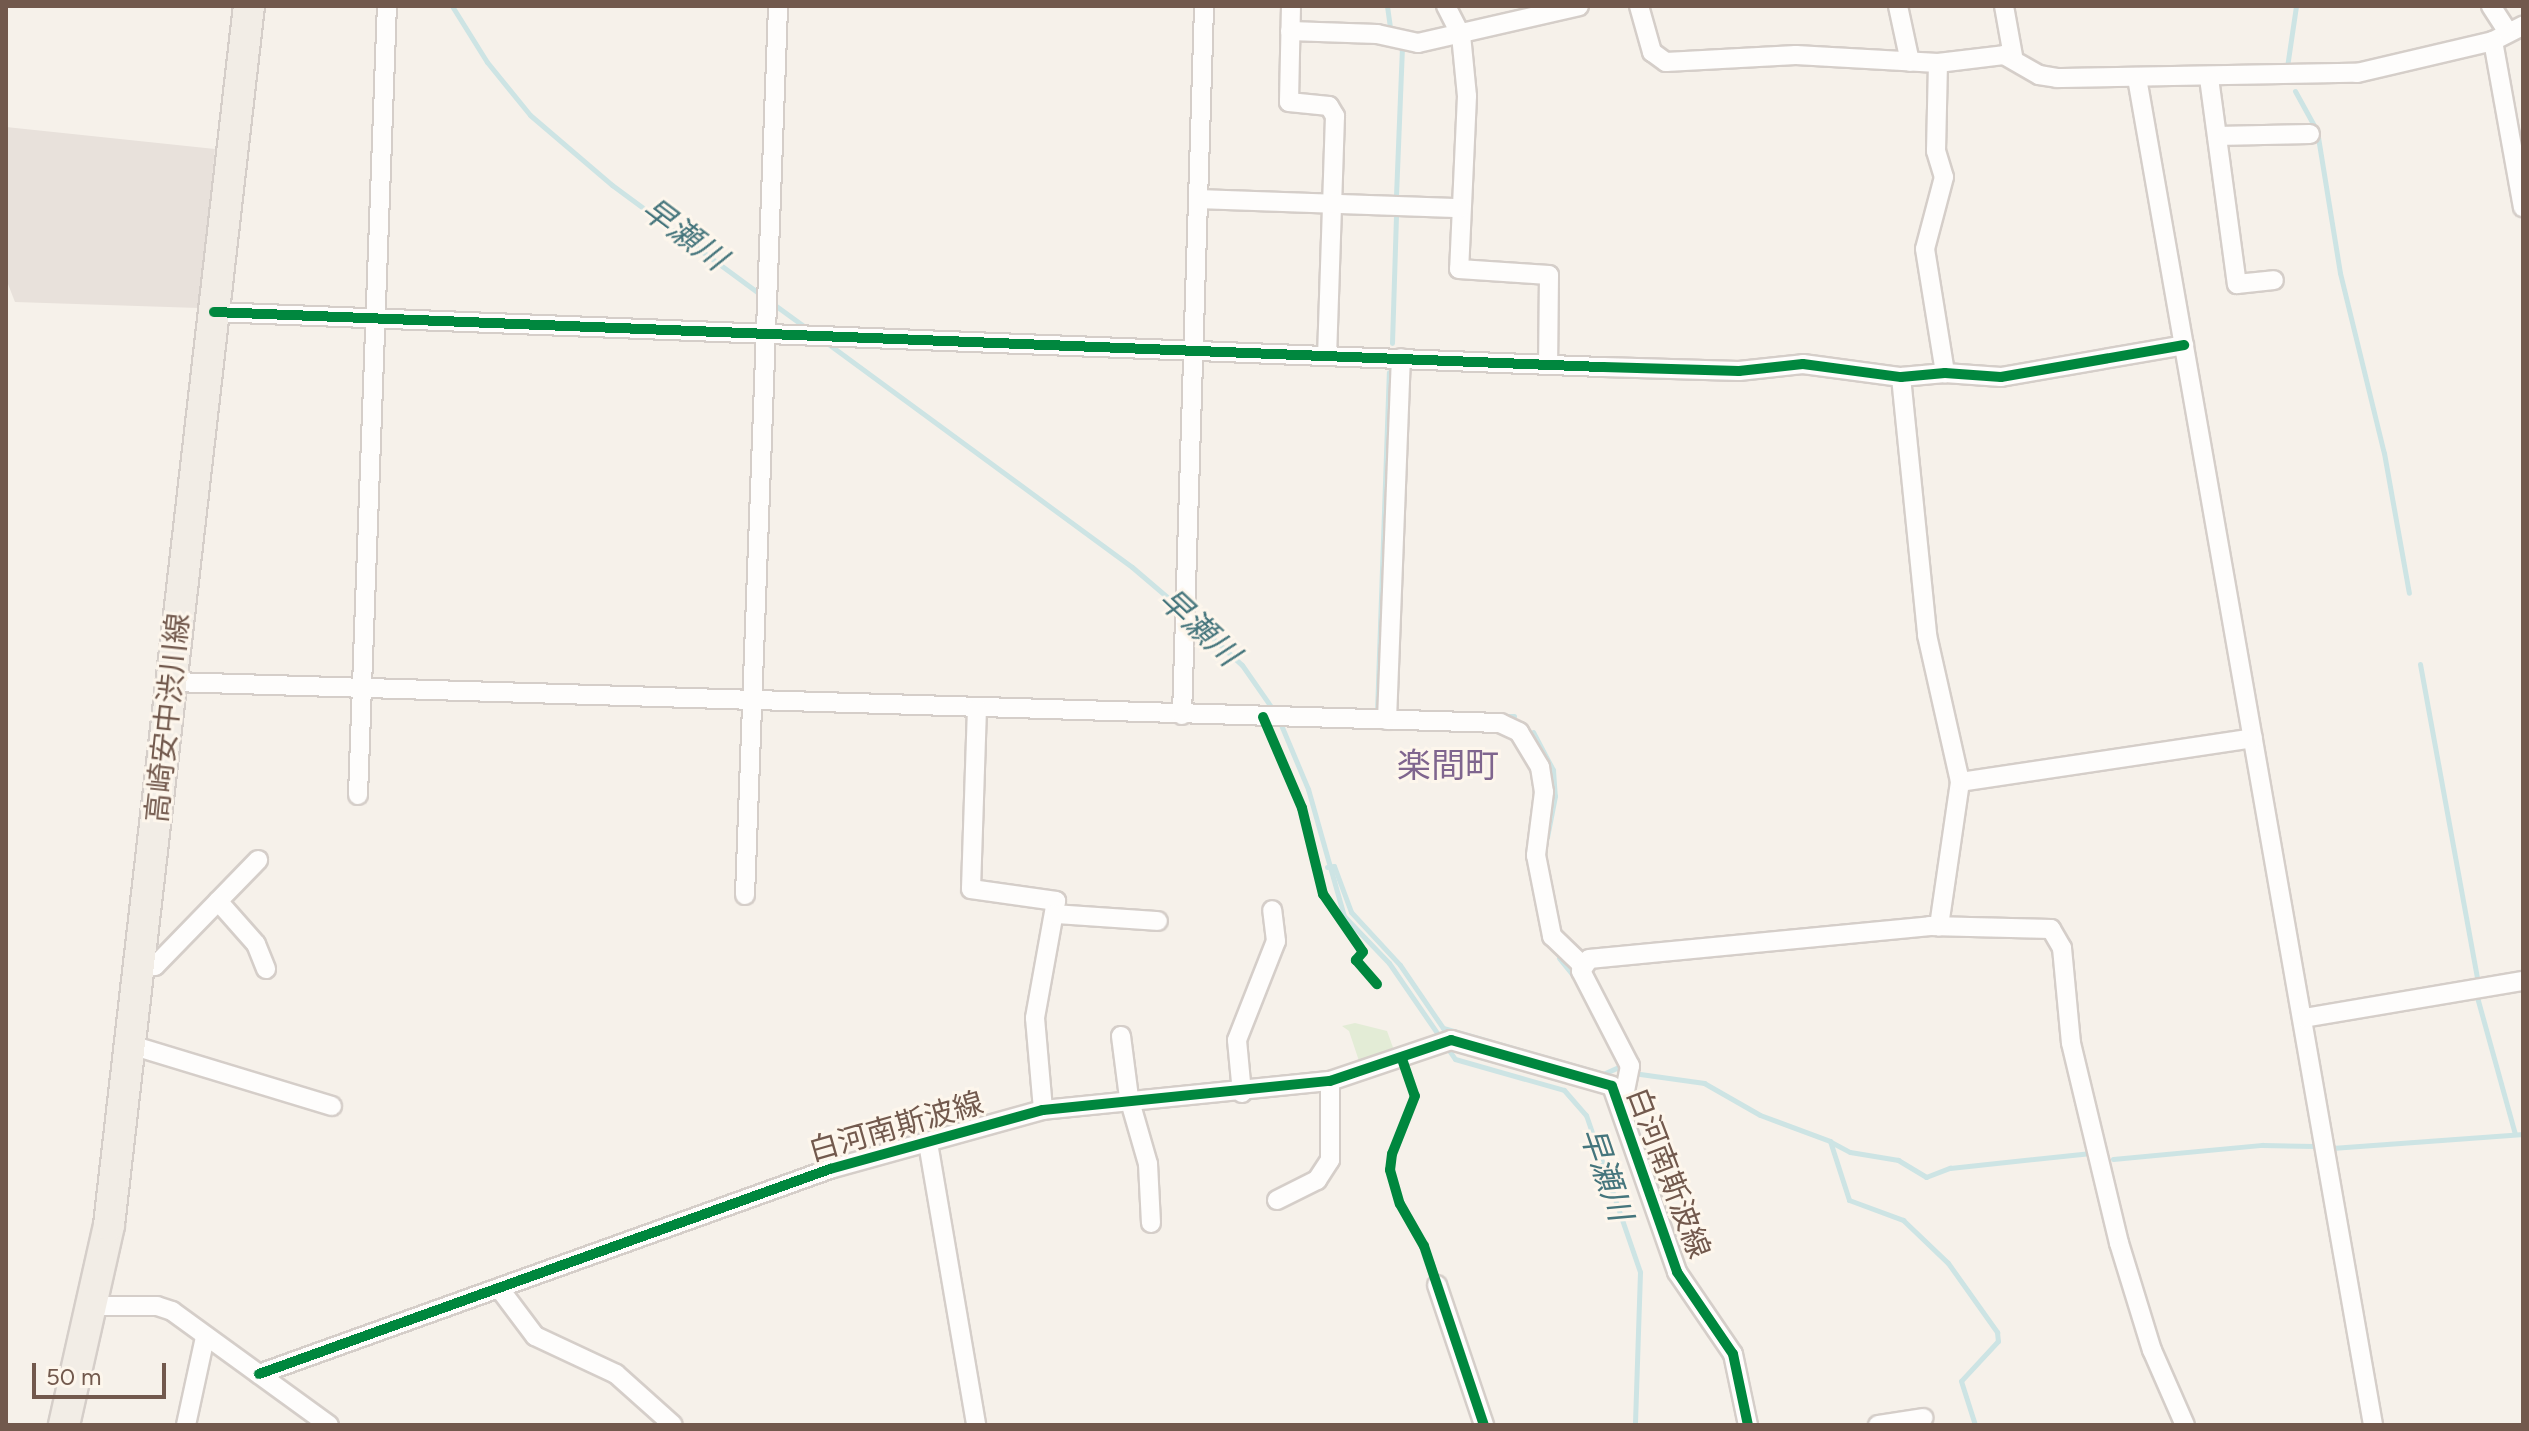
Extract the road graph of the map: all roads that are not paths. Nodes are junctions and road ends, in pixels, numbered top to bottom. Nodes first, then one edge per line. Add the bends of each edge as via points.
1 (249, 6) edge
2 (387, 6) edge
3 (778, 6) edge
4 (1204, 6) edge
5 (1291, 6) edge
6 (1446, 6) edge
7 (1579, 6) edge
8 (1639, 6) edge
9 (1898, 6) edge
10 (2004, 6) edge
11 (2491, 6) edge
12 (1544, 10) edge
13 (1290, 31) junction
14 (2508, 33) edge
15 (1461, 35) junction
16 (2013, 56) junction
17 (1910, 62) junction
18 (1938, 63) junction
19 (2137, 78) junction
20 (2209, 78) junction
21 (2310, 134) dead end
22 (2217, 136) junction
23 (1199, 199) junction
24 (1331, 203) junction
25 (2523, 207) edge
26 (1460, 208) junction
27 (2274, 280) dead end
28 (214, 312) junction
29 (376, 319) junction
30 (767, 327) junction
31 (2184, 345) junction
32 (1196, 350) junction
33 (1327, 354) junction
34 (1401, 358) junction
35 (1548, 364) junction
36 (1945, 373) junction
37 (1901, 377) junction
38 (173, 682) junction
39 (362, 688) junction
40 (752, 701) junction
41 (977, 708) junction
42 (1182, 715) junction
43 (1387, 720) junction
44 (2253, 738) junction
45 (1960, 782) junction
46 (358, 795) dead end
47 (258, 860) dead end
48 (745, 895) dead end
49 (218, 901) junction
50 (1272, 910) dead end
51 (1055, 914) junction
52 (1158, 921) dead end
53 (1939, 926) junction
54 (1581, 964) junction
55 (140, 967) junction
56 (266, 969) dead end
57 (2523, 981) edge
58 (2304, 1018) junction
59 (1121, 1036) dead end
60 (131, 1045) junction
61 (1330, 1081) junction
62 (1242, 1093) junction
63 (1129, 1098) junction
64 (332, 1106) dead end
65 (1622, 1106) junction
66 (1043, 1110) junction
67 (928, 1143) junction
68 (1277, 1200) dead end
69 (1151, 1223) dead end
70 (1437, 1285) dead end
71 (499, 1288) junction
72 (94, 1306) junction
73 (205, 1337) junction
74 (259, 1374) junction
75 (1923, 1418) dead end
76 (64, 1425) edge
77 (186, 1425) edge
78 (329, 1425) edge
79 (673, 1425) edge
80 (976, 1425) edge
81 (1484, 1425) edge
82 (1748, 1425) edge
83 (1878, 1425) edge
84 (2185, 1425) edge
85 (2373, 1425) edge

1 - 28 main road, 高崎安中渋川線
2 - 29 street
3 - 30 street
4 - 23 street
5 - 13 street
6 - 15 street
7 - 12 street
8 - 17 street via 1652,52 1666,62 1796,55
9 - 17 street
10 - 16 street
11 - 14 street
12 - 15 street
13 - 15 street via 1386,35 1418,43
13 - 24 street via 1289,102 1334,111
14 - 20 street via 2357,73
14 - 25 street
15 - 26 street via 1467,96
16 - 18 street
16 - 19 street via 2039,75
17 - 18 street
18 - 36 street via 1936,151 1944,177 1925,249
19 - 20 street
19 - 31 street
20 - 22 street
21 - 22 street
22 - 27 street via 2237,284
23 - 24 street
23 - 32 street
24 - 26 street
24 - 33 street
26 - 35 street via 1459,269 1549,275
28 - 29 street
28 - 38 main road, 高崎安中渋川線
29 - 30 street
29 - 39 street
30 - 32 street via 831,335
30 - 40 street
31 - 36 street via 2001,377
31 - 44 street
32 - 33 street
32 - 42 street
33 - 34 street
34 - 35 street
34 - 43 street
35 - 37 street via 1739,371 1803,364
36 - 37 street
37 - 45 street via 1927,635
38 - 39 street
38 - 55 main road, 高崎安中渋川線
39 - 40 street
39 - 46 street
40 - 41 street
40 - 48 street
41 - 42 street
41 - 51 street via 971,889 1051,897
42 - 43 street
43 - 54 street via 1500,723 1526,740 1543,779 1536,855 1552,936
44 - 45 street
44 - 58 street
45 - 53 street
47 - 49 street
49 - 55 street via 155,966
49 - 56 street via 256,944
50 - 62 street via 1276,941 1237,1040
51 - 52 street
51 - 66 street via 1035,1018
53 - 54 street via 1692,946
53 - 84 street via 2039,926 2059,935 2071,1043 2119,1243 2152,1350
54 - 65 street via 1630,1066
55 - 60 main road, 高崎安中渋川線
57 - 58 street
58 - 85 street
59 - 63 street
60 - 64 street
60 - 72 main road, 高崎安中渋川線
61 - 62 street, 白河南斯波線
61 - 65 street, 白河南斯波線 via 1451,1040 1602,1081 1612,1086
61 - 68 street via 1330,1160 1317,1180
62 - 63 street, 白河南斯波線
63 - 66 street, 白河南斯波線
63 - 69 street via 1148,1164
65 - 82 street, 白河南斯波線 via 1677,1272 1717,1323 1733,1354
66 - 67 street, 白河南斯波線
67 - 71 street, 白河南斯波線 via 830,1169
67 - 80 street
70 - 81 street
71 - 74 street, 白河南斯波線
71 - 79 street via 535,1336 616,1374
72 - 73 street via 157,1306
72 - 76 main road, 高崎安中渋川線
73 - 74 street
73 - 77 street
74 - 78 street
75 - 83 street

